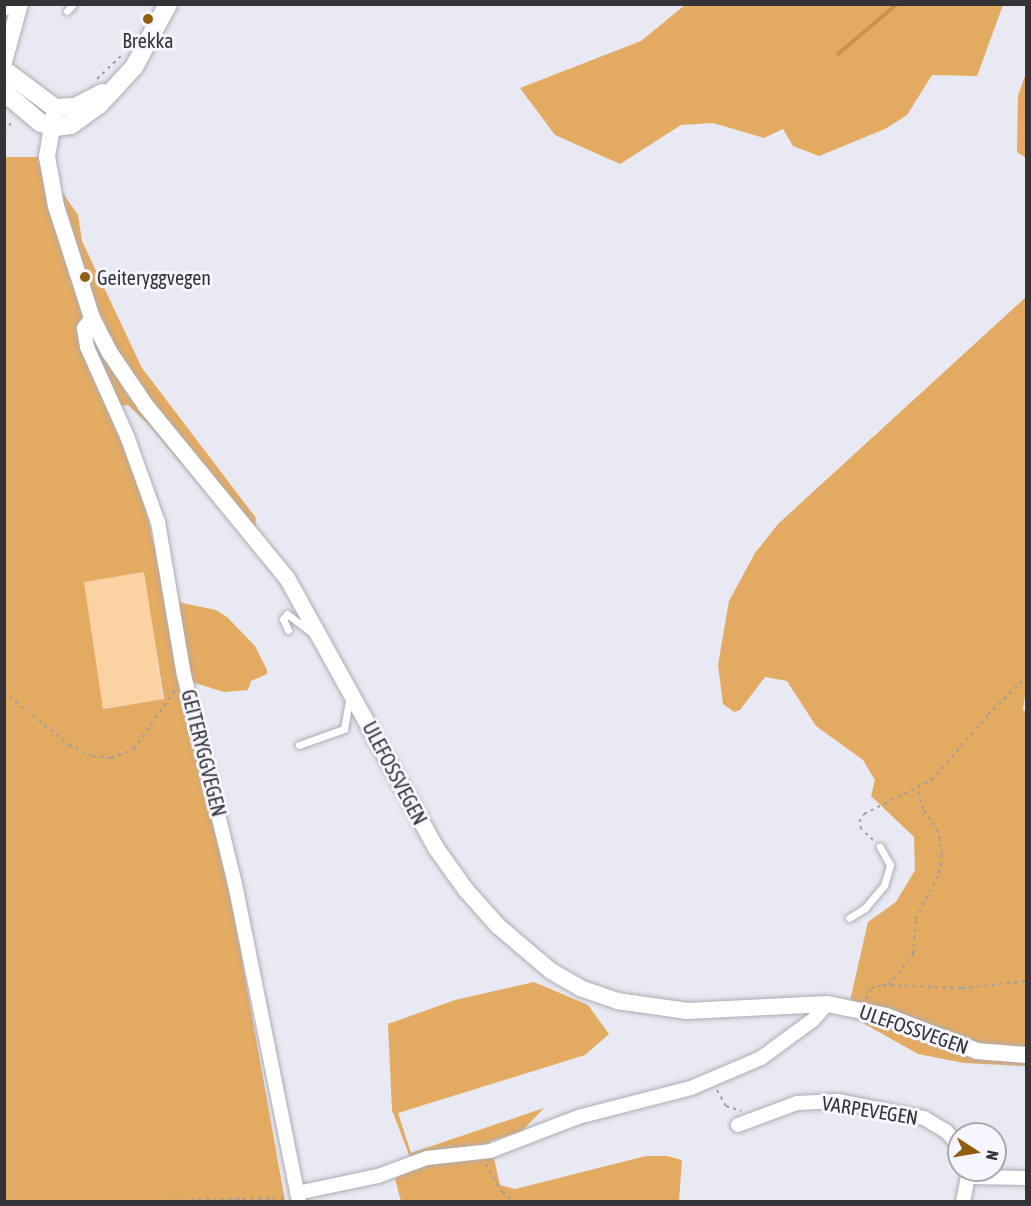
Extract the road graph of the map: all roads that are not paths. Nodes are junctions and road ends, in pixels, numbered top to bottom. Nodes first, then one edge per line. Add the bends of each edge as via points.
1 (20, 4) edge
2 (74, 4) edge
3 (168, 4) edge
4 (67, 11) dead end
5 (4, 63) edge
6 (4, 70) edge
7 (104, 85) junction
8 (4, 92) edge
9 (55, 108) junction
10 (50, 126) junction
11 (92, 318) junction
12 (288, 630) dead end
13 (320, 633) junction
14 (351, 691) junction
15 (299, 745) dead end
16 (880, 847) road end
17 (849, 918) dead end
18 (827, 1004) junction
19 (1026, 1055) edge
20 (738, 1125) dead end
21 (947, 1132) edge
22 (1007, 1177) edge
23 (1026, 1178) edge
24 (967, 1182) edge
25 (298, 1197) edge
26 (963, 1202) edge

1 - 5 street
2 - 4 lane
3 - 7 main road via 143,55
6 - 9 main road
7 - 9 main road via 75,106
7 - 10 main road via 80,120
8 - 10 main road
9 - 10 street, ULEFOSSVEGEN
10 - 11 street, ULEFOSSVEGEN via 48,171
11 - 13 street, ULEFOSSVEGEN via 134,390 287,578
11 - 25 street, GEITERYGGVEGEN via 84,328 87,347 127,436 158,522 184,675 236,884
12 - 13 lane via 283,619 286,614 313,633
13 - 14 street, ULEFOSSVEGEN
14 - 15 lane via 344,729
14 - 18 street, ULEFOSSVEGEN via 421,824 449,867 480,908 551,971 598,995 663,1009
16 - 17 lane via 890,865 884,885 865,908
18 - 19 street, ULEFOSSVEGEN via 862,1010 977,1051
18 - 25 street via 820,1015 776,1048 745,1067 711,1080 578,1117 480,1153 427,1158 378,1176
20 - 21 street, VARPEVEGEN via 764,1112 812,1100 865,1105 924,1118
22 - 23 street
24 - 26 street

